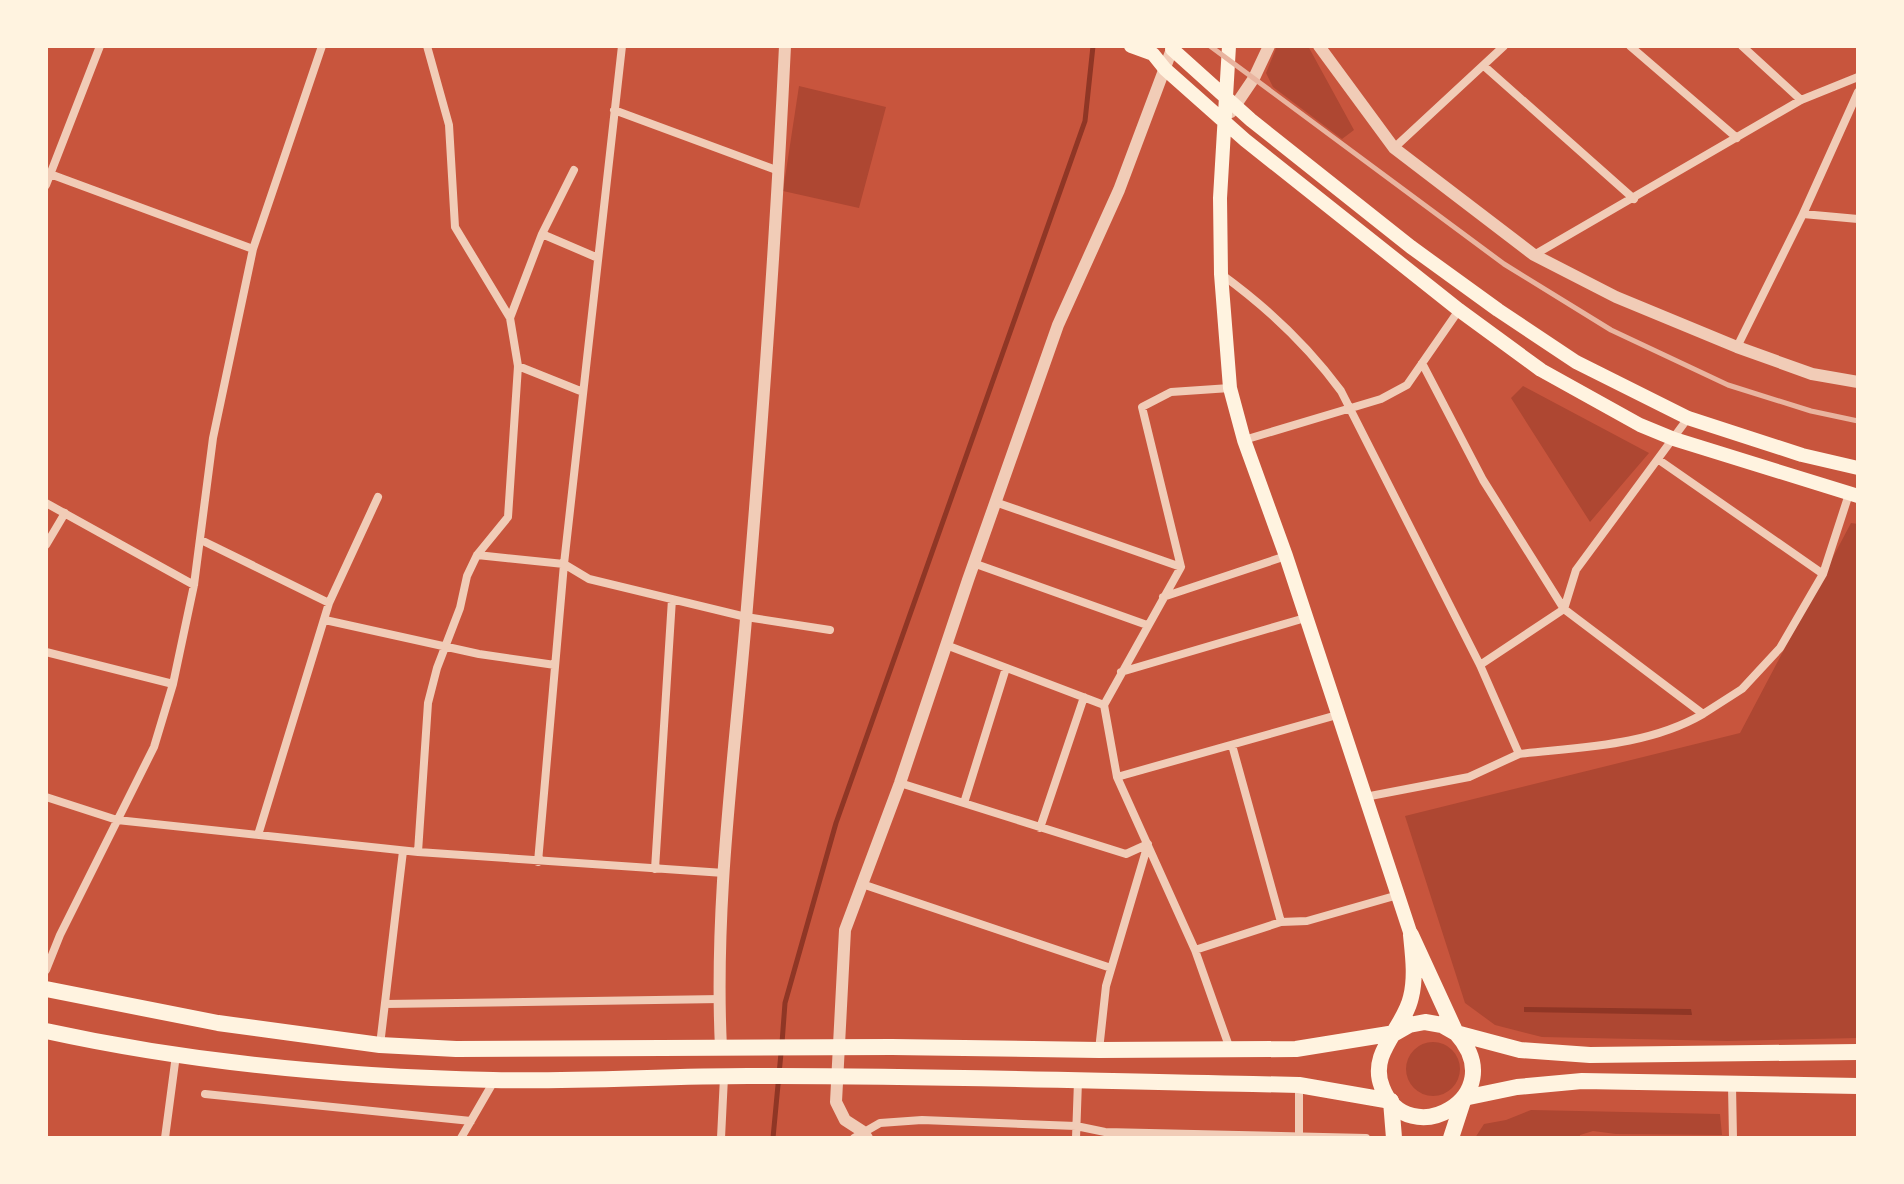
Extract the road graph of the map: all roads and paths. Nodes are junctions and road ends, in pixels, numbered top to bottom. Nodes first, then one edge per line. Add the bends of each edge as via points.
1 (100, 46) edge
2 (322, 46) edge
3 (427, 46) edge
4 (622, 46) edge
5 (785, 46) edge
6 (1131, 46) edge
7 (1229, 46) edge
8 (1269, 46) edge
9 (1319, 46) edge
10 (1504, 46) edge
11 (1630, 46) edge
12 (1742, 46) edge
13 (1172, 47) edge
14 (1149, 53) junction
15 (1484, 66) junction
16 (1165, 69) junction
17 (1858, 77) edge
18 (1858, 92) edge
19 (1231, 100) junction
20 (1801, 100) junction
21 (614, 110) junction
22 (1225, 121) junction
23 (1737, 138) junction
24 (1394, 148) junction
25 (574, 170) dead end
26 (779, 171) junction
27 (50, 174) junction
28 (46, 185) edge
29 (1634, 199) junction
30 (1803, 214) junction
31 (1858, 219) edge
32 (542, 234) junction
33 (253, 249) junction
34 (1534, 255) junction
35 (598, 258) junction
36 (1221, 274) junction
37 (1459, 310) junction
38 (510, 318) junction
39 (1737, 347) junction
40 (1422, 363) junction
41 (518, 366) junction
42 (1858, 382) edge
43 (1230, 388) junction
44 (583, 392) junction
45 (1350, 408) junction
46 (1688, 418) junction
47 (1674, 439) junction
48 (1244, 440) junction
49 (1659, 460) junction
50 (1858, 468) edge
51 (1853, 495) edge
52 (378, 497) dead end
53 (995, 502) junction
54 (46, 503) edge
55 (65, 513) junction
56 (201, 540) junction
57 (46, 545) edge
58 (477, 555) junction
59 (1286, 556) junction
60 (973, 563) junction
61 (564, 564) junction
62 (1181, 567) junction
63 (1823, 574) junction
64 (194, 585) junction
65 (1163, 597) junction
66 (672, 599) junction
67 (329, 603) junction
68 (1564, 609) junction
69 (746, 617) junction
70 (1305, 618) junction
71 (325, 620) junction
72 (1147, 625) junction
73 (830, 630) dead end
74 (444, 645) junction
75 (946, 645) junction
76 (46, 652) edge
77 (555, 665) junction
78 (1480, 665) junction
79 (1006, 668) junction
80 (1121, 673) junction
81 (173, 684) junction
82 (1084, 697) junction
83 (1104, 705) junction
84 (1703, 714) junction
85 (1337, 715) junction
86 (1232, 745) junction
87 (1519, 754) junction
88 (1117, 777) junction
89 (900, 783) junction
90 (46, 797) edge
91 (1365, 797) junction
92 (964, 803) junction
93 (117, 820) junction
94 (1040, 828) junction
95 (258, 835) junction
96 (1148, 844) junction
97 (403, 851) junction
98 (418, 852) junction
99 (538, 862) junction
100 (655, 869) junction
101 (724, 873) junction
102 (862, 884) junction
103 (1398, 895) junction
104 (1281, 922) junction
105 (1411, 935) junction
106 (1195, 950) junction
107 (1111, 968) junction
108 (46, 970) edge
109 (46, 989) edge
110 (721, 999) junction
111 (385, 1004) junction
112 (46, 1031) edge
113 (1395, 1033) junction
114 (1456, 1033) junction
115 (380, 1045) junction
116 (721, 1048) junction
117 (1230, 1049) junction
118 (1099, 1050) junction
119 (1858, 1052) edge
120 (176, 1055) junction
121 (724, 1077) junction
122 (495, 1080) junction
123 (1078, 1081) junction
124 (1299, 1085) junction
125 (1732, 1086) junction
126 (1858, 1086) edge
127 (205, 1094) dead end
128 (1464, 1098) junction
129 (1391, 1101) junction
130 (471, 1121) junction
131 (1076, 1126) junction
132 (861, 1136) edge
133 (1299, 1136) edge
134 (165, 1138) edge
135 (461, 1138) edge
136 (721, 1138) edge
137 (1076, 1138) edge
138 (1366, 1138) edge
139 (1394, 1138) edge
140 (1451, 1138) edge
141 (1733, 1138) edge

1 - 27 street
2 - 33 street
3 - 38 street via 449,125 455,227
4 - 21 street
5 - 26 street
6 - 14 main road
7 - 19 main road
8 - 19 street via 1254,78
9 - 24 street
10 - 15 street
11 - 23 street
12 - 20 street
13 - 14 main road
13 - 16 street
13 - 19 main road
14 - 16 main road
15 - 24 street
15 - 29 street
16 - 22 main road
16 - 53 street via 1119,190 1058,325
17 - 20 street
18 - 30 street
19 - 22 main road
19 - 46 main road via 1411,247 1498,310 1576,362
20 - 23 street
21 - 26 street
21 - 35 street
22 - 36 main road
22 - 37 main road
23 - 29 street
24 - 34 street
25 - 32 street
26 - 69 street
27 - 28 street
27 - 33 street
29 - 34 street
30 - 31 street
30 - 39 street
32 - 35 street
32 - 38 street
33 - 56 street via 213,438
34 - 39 street via 1616,297
35 - 44 street
36 - 43 main road
36 - 45 street via 1260,302 1316,357
37 - 40 street
37 - 47 main road via 1541,370
38 - 41 street
39 - 42 street via 1812,374
40 - 45 street via 1407,385
40 - 68 street via 1483,480
41 - 44 street
41 - 58 street via 508,517
43 - 48 main road
43 - 62 street via 1171,392 1142,407
44 - 61 street
45 - 48 street
45 - 78 street
46 - 47 street
46 - 50 main road
47 - 49 street
47 - 51 main road
48 - 59 main road
49 - 63 street
49 - 68 street via 1576,570
51 - 63 street
52 - 67 street
53 - 60 street
53 - 62 street
54 - 55 street
55 - 57 street
55 - 64 street
56 - 64 street
56 - 67 street
58 - 61 street
58 - 74 street
59 - 65 street
59 - 70 main road
60 - 72 street
60 - 75 street
61 - 66 street via 589,579
61 - 77 street
62 - 65 street
63 - 84 street via 1780,648 1742,689
64 - 81 street
65 - 72 street
66 - 69 street
66 - 100 street
67 - 71 street
68 - 78 street
68 - 84 street
69 - 73 street
69 - 101 street
70 - 80 street
70 - 85 main road
71 - 74 street
71 - 95 street
72 - 80 street
74 - 77 street
74 - 98 street via 428,703
75 - 79 street
75 - 89 street
76 - 81 street
77 - 99 street
78 - 87 street
79 - 82 street
79 - 92 street
80 - 83 street
81 - 93 street via 154,747
82 - 83 street
82 - 94 street
83 - 88 street
84 - 87 street via 1678,728 1619,743
85 - 86 street
85 - 91 main road
86 - 88 street
86 - 104 street
87 - 91 street via 1469,777
88 - 96 street
89 - 92 street
89 - 102 street
90 - 93 street
91 - 103 main road
92 - 94 street
93 - 95 street
93 - 108 street
94 - 96 street via 1126,854
95 - 97 street
96 - 106 street
96 - 107 street
97 - 98 street
97 - 111 street
98 - 99 street
99 - 100 street
100 - 101 street
101 - 110 street
102 - 107 street
102 - 132 street via 845,930 836,1102
103 - 104 street via 1307,921
103 - 105 main road
104 - 106 street
105 - 113 main road via 1411,996
105 - 114 main road
106 - 117 street
107 - 118 street
109 - 115 main road via 218,1023
110 - 111 street
110 - 116 street
111 - 115 street
112 - 120 main road
113 - 114 main road via 1425,1022
113 - 117 main road via 1296,1049
113 - 129 main road via 1385,1045 1378,1074
114 - 119 main road via 1520,1050 1590,1055
114 - 128 main road via 1473,1071
115 - 116 main road
116 - 118 main road
117 - 118 main road
120 - 122 main road via 313,1071
120 - 134 street
121 - 122 main road
121 - 123 main road
121 - 136 street
122 - 130 street
123 - 124 main road
123 - 131 street
124 - 129 main road
124 - 133 street
125 - 126 main road
125 - 128 main road via 1582,1081
125 - 141 street
127 - 130 street
128 - 129 main road via 1428,1117 1401,1110
128 - 140 main road
129 - 139 main road
130 - 135 street
131 - 132 street via 922,1120 880,1123
131 - 133 street via 1105,1132
131 - 137 street
133 - 138 street

